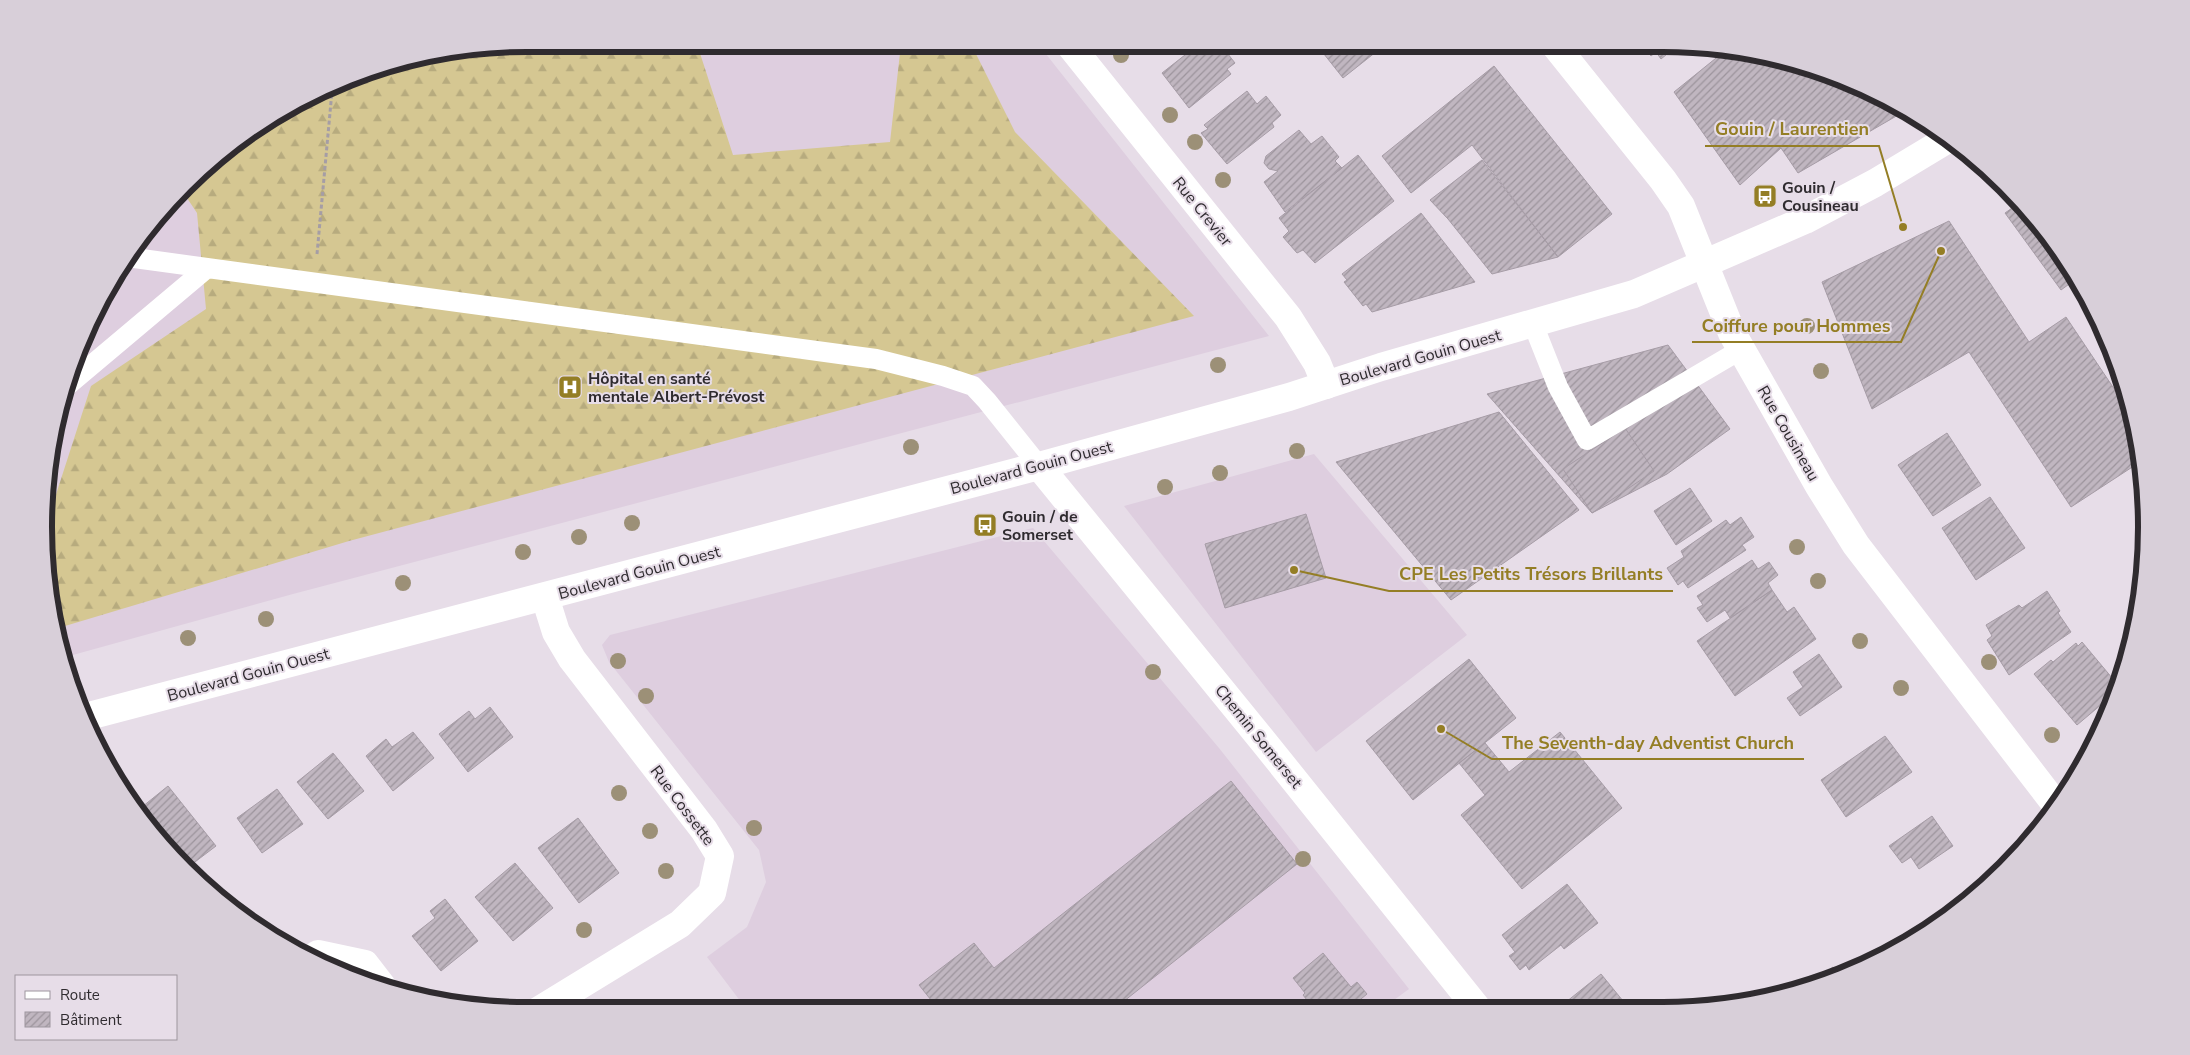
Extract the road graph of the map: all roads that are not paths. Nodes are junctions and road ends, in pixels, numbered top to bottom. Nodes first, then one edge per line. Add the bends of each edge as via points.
1 (1075, 52) edge
2 (1560, 52) edge
3 (1941, 143) edge
4 (137, 258) edge
5 (1704, 264) junction
6 (207, 268) junction
7 (1534, 324) junction
8 (1742, 349) junction
9 (81, 367) edge
10 (1326, 385) junction
11 (1039, 466) junction
12 (544, 597) junction
13 (92, 715) edge
14 (2051, 799) edge
15 (318, 954) edge
16 (375, 977) edge
17 (553, 1002) edge
18 (1472, 1002) edge

1 - 10 street, Rue Crevier via 1288,317 1317,362
2 - 5 street, Rue Cousineau via 1672,191
3 - 5 street, Boulevard Gouin Ouest via 1842,200
4 - 6 lane
5 - 7 street, Boulevard Gouin Ouest via 1634,294
5 - 8 street, Rue Cousineau via 1732,333
6 - 9 lane
6 - 11 lane via 876,359 972,386
7 - 8 lane via 1558,387 1587,440
7 - 10 street, Boulevard Gouin Ouest
8 - 14 street, Rue Cousineau via 1856,545
10 - 11 street, Boulevard Gouin Ouest
11 - 12 street, Boulevard Gouin Ouest
11 - 18 street, Chemin Somerset
12 - 13 street, Boulevard Gouin Ouest
12 - 17 street, Rue Cossette via 556,632 572,659 704,830 720,856 712,893 680,924
15 - 16 street via 365,964

